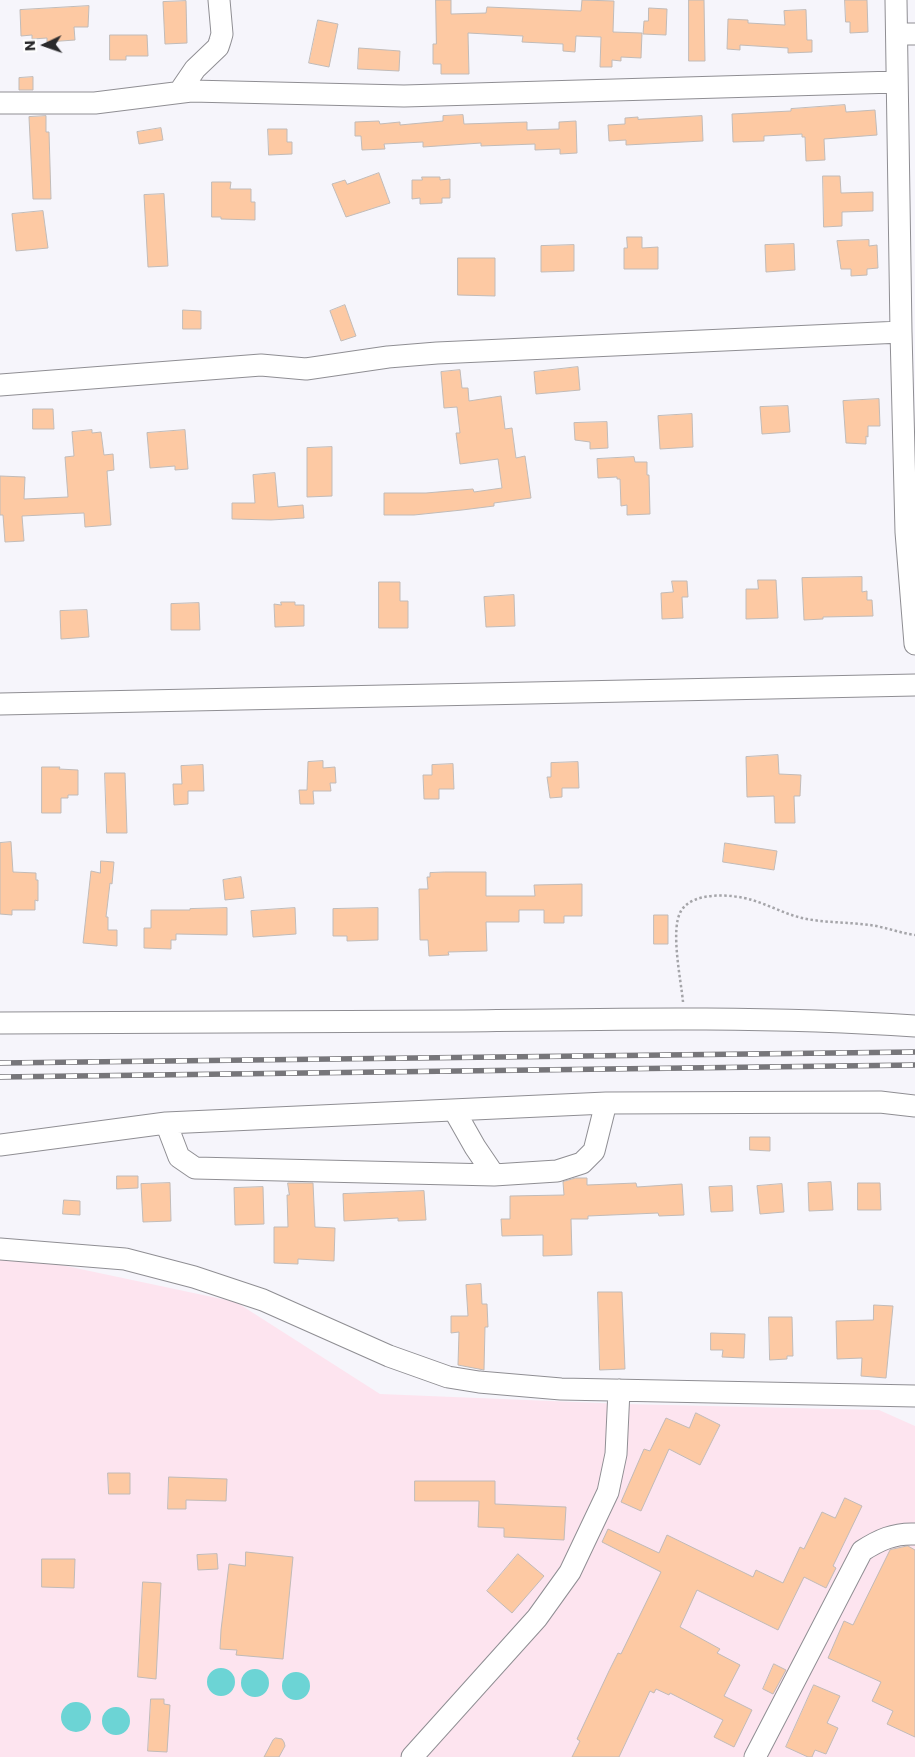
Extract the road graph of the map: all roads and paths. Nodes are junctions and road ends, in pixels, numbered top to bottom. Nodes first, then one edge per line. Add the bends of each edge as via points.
1 (219, 0) edge
2 (896, 0) edge
3 (906, 34) edge
4 (896, 82) junction
5 (180, 91) junction
6 (0, 103) edge
7 (900, 332) junction
8 (0, 385) edge
9 (911, 538) edge
10 (915, 644) edge
11 (915, 685) edge
12 (0, 704) edge
13 (915, 935) edge
14 (686, 1018) junction
15 (0, 1023) edge
16 (915, 1026) edge
17 (606, 1103) junction
18 (915, 1106) edge
19 (454, 1110) junction
20 (166, 1123) junction
21 (0, 1145) edge
22 (494, 1175) junction
23 (0, 1249) edge
24 (619, 1390) junction
25 (915, 1396) edge
26 (915, 1534) edge
27 (412, 1757) edge
28 (756, 1757) edge

1 - 5 street via 222,34 218,47 195,69
2 - 3 street
3 - 4 street
4 - 5 street via 404,96
4 - 7 street
5 - 6 street via 95,103
7 - 8 street via 437,353 306,369 261,365
7 - 9 street
9 - 10 street
11 - 12 street
13 - 14 path via 873,926 803,918 750,899 698,898 688,902 676,925
14 - 15 street via 247,1024
14 - 16 street
17 - 18 street via 880,1102
17 - 19 street
17 - 22 street via 594,1150 582,1163 557,1171
19 - 20 street
19 - 22 street
20 - 21 street
20 - 22 street via 179,1157 195,1168
23 - 24 street via 125,1259 194,1277 263,1300 389,1356 448,1377 552,1388
24 - 25 street
24 - 27 street via 616,1454 608,1492 570,1572 537,1618
26 - 28 street via 881,1538 862,1550

